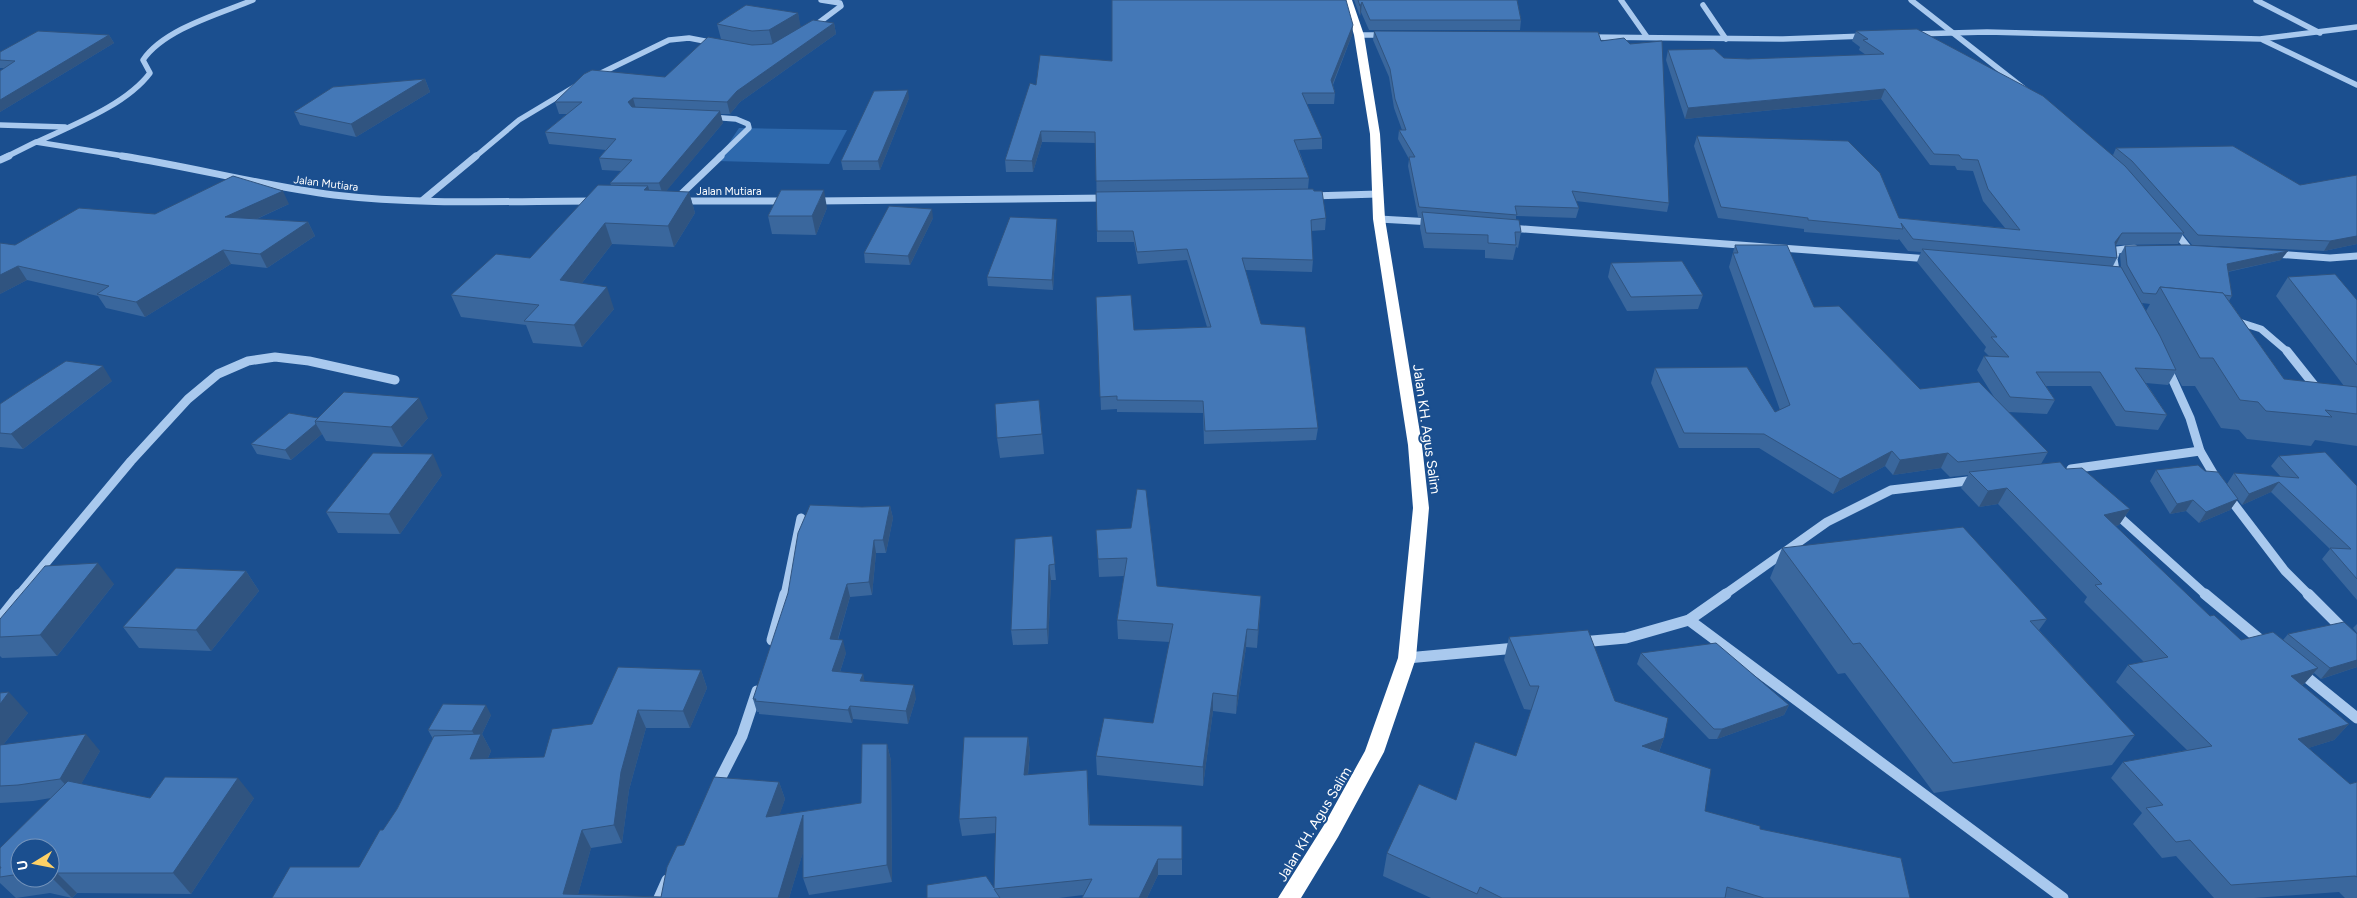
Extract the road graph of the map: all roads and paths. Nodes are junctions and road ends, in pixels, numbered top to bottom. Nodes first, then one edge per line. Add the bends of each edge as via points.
1 (253, 0) edge
2 (820, 0) edge
3 (1348, 0) edge
4 (1621, 0) edge
5 (1911, 0) edge
6 (2256, 0) edge
7 (1703, 5) dead end
8 (2357, 27) edge
9 (2343, 30) junction
10 (807, 31) edge
11 (1953, 32) junction
12 (2320, 33) junction
13 (1904, 34) edge
14 (2357, 34) edge
15 (1359, 35) junction
16 (1388, 35) edge
17 (1584, 36) edge
18 (1875, 36) edge
19 (1647, 37) junction
20 (1726, 38) junction
21 (2260, 39) junction
22 (724, 45) edge
23 (2357, 85) edge
24 (2033, 96) edge
25 (700, 117) edge
26 (0, 125) edge
27 (66, 127) junction
28 (36, 142) junction
29 (0, 160) edge
30 (1378, 194) junction
31 (1302, 196) edge
32 (1118, 198) edge
33 (423, 200) junction
34 (604, 201) edge
35 (666, 201) edge
36 (675, 201) junction
37 (792, 201) edge
38 (812, 201) edge
39 (1379, 219) junction
40 (1437, 223) edge
41 (2169, 224) edge
42 (1496, 227) edge
43 (2145, 248) edge
44 (2180, 249) edge
45 (2189, 250) junction
46 (2199, 250) edge
47 (2264, 254) edge
48 (2357, 256) edge
49 (1935, 259) edge
50 (2116, 278) edge
51 (2222, 319) edge
52 (2162, 358) edge
53 (395, 380) dead end
54 (2323, 396) edge
55 (2200, 451) junction
56 (2066, 472) edge
57 (1989, 479) edge
58 (2103, 502) edge
59 (801, 518) dead end
60 (0, 619) edge
61 (1689, 620) junction
62 (2357, 643) edge
63 (1569, 644) edge
64 (1531, 647) edge
65 (2276, 652) edge
66 (768, 654) edge
67 (1407, 658) junction
68 (2290, 664) edge
69 (760, 681) edge
70 (2357, 718) edge
71 (711, 796) edge
72 (671, 873) edge
73 (659, 898) edge
74 (1289, 898) edge
75 (2063, 898) edge

1 - 27 street via 174,34 152,47 143,60 150,73 143,84
2 - 10 street via 840,3 840,6
3 - 15 highway, Jalan KH. Agus Salim
4 - 19 street
5 - 11 street
6 - 12 street
7 - 20 street
8 - 9 street
9 - 12 street
9 - 14 street
11 - 13 street
11 - 21 street
11 - 24 street
12 - 21 street
15 - 16 street
15 - 30 highway, Jalan KH. Agus Salim via 1375,134
17 - 19 street
18 - 20 street
19 - 20 street
21 - 23 street
22 - 33 street via 689,38 669,40 576,86 519,120
25 - 36 street via 736,118 748,124 749,128
26 - 27 street
27 - 28 street
28 - 29 street
28 - 33 street, Jalan Mutiara via 144,159 297,190
30 - 31 street
30 - 39 highway, Jalan KH. Agus Salim
32 - 38 street
33 - 34 street, Jalan Mutiara
35 - 36 street, Jalan Mutiara
36 - 37 street, Jalan Mutiara
39 - 40 street
39 - 67 highway, Jalan KH. Agus Salim via 1415,444 1421,508
41 - 45 street
42 - 49 street
43 - 50 street via 2117,250 2114,260
44 - 45 street
45 - 46 street
47 - 48 street via 2330,258
51 - 54 street via 2253,324 2272,334
52 - 55 street via 2190,418
53 - 60 street via 277,357 247,362 217,375 185,402 120,472
55 - 56 street
55 - 62 street via 2223,490 2285,571
57 - 61 street via 1891,490 1827,522
58 - 65 street via 2224,611
59 - 66 street via 782,608
61 - 63 street via 1626,638
61 - 75 street
64 - 67 street
67 - 74 highway, Jalan KH. Agus Salim via 1374,752 1331,831
68 - 70 street
69 - 71 street via 742,736
72 - 73 street

